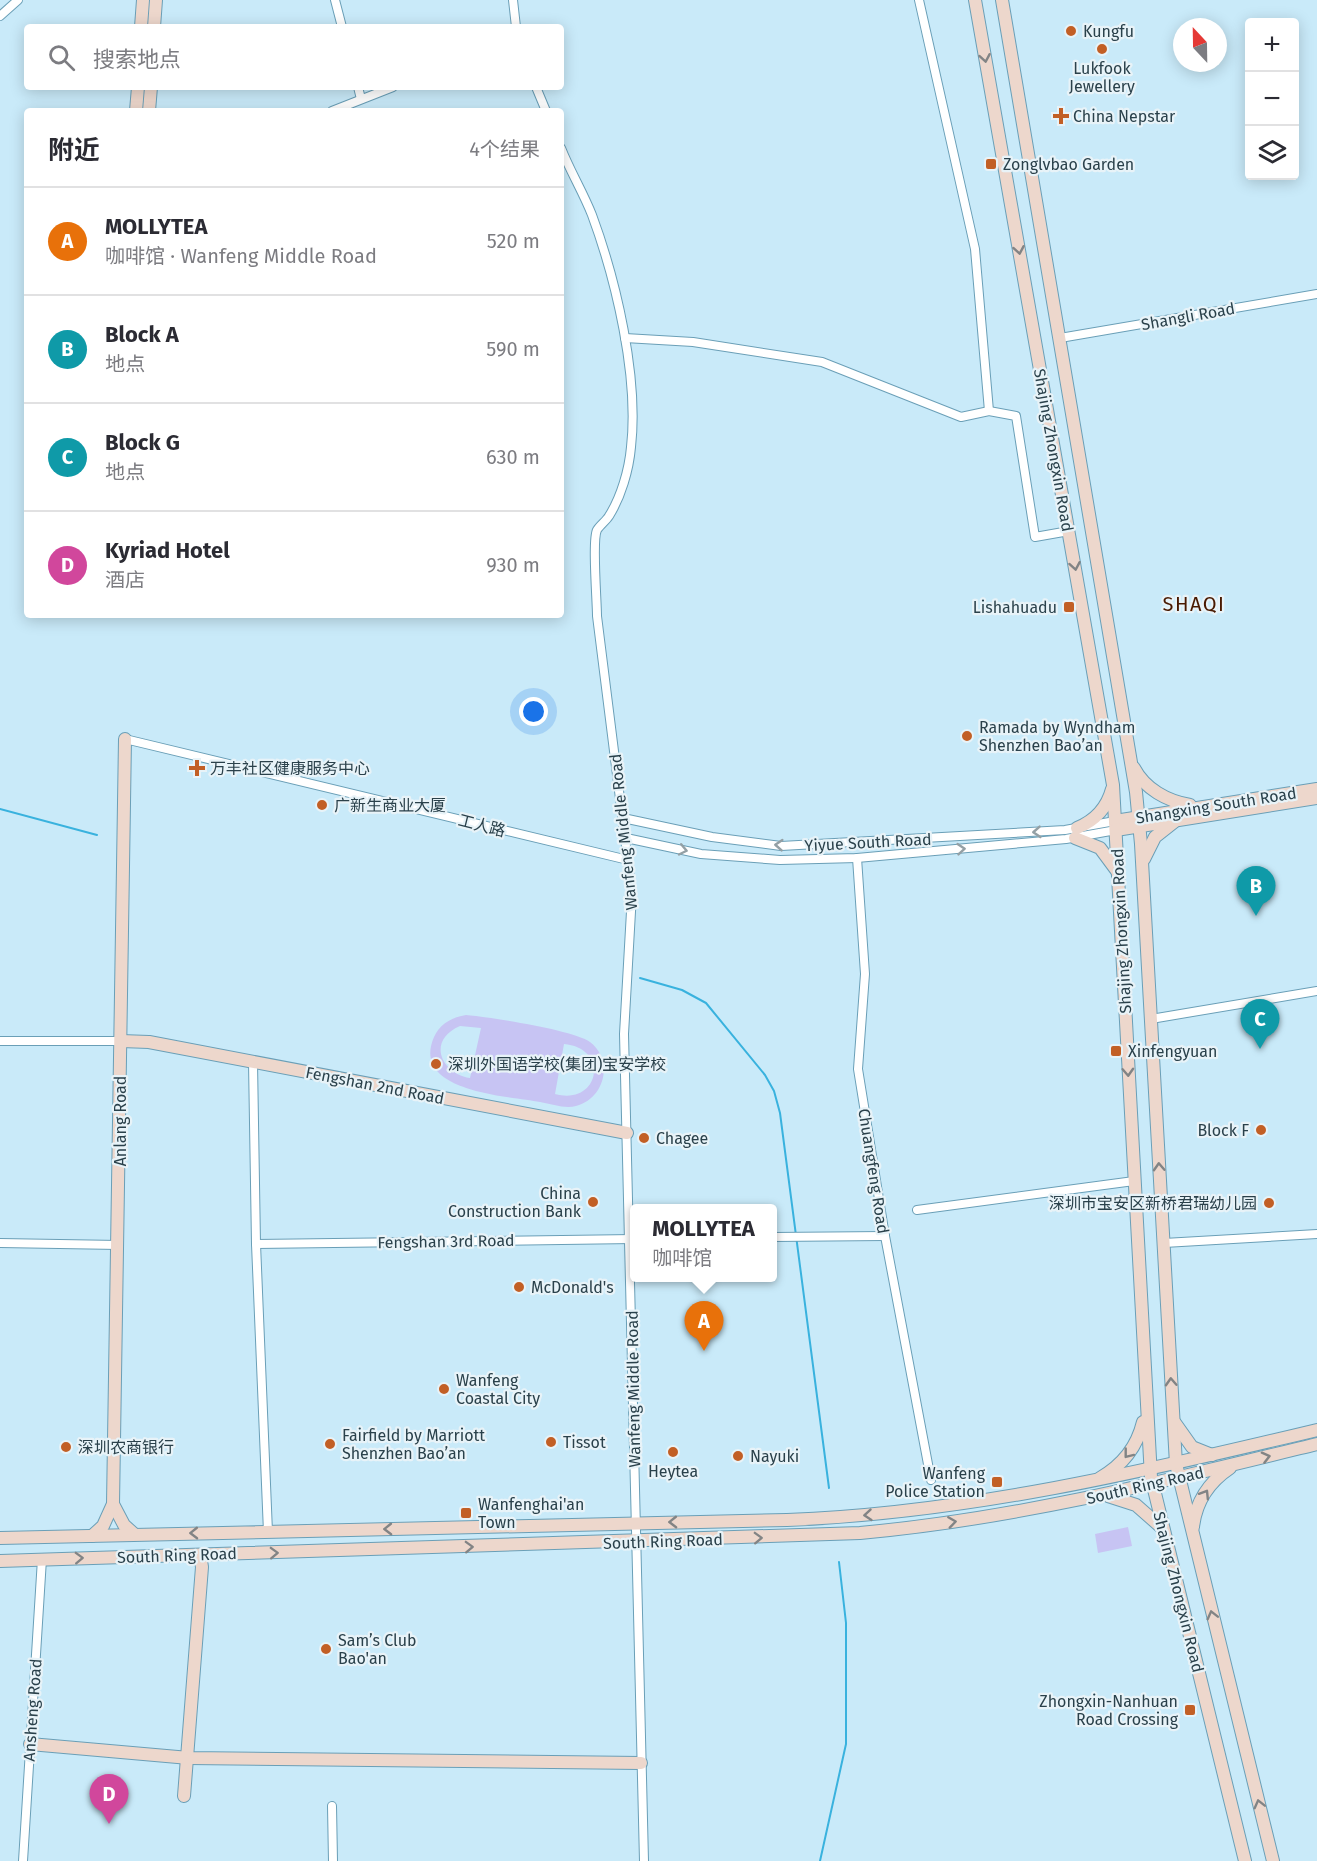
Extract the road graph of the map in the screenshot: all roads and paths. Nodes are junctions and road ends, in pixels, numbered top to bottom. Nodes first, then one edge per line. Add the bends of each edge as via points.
1 (18, 0) edge
2 (143, 0) edge
3 (156, 0) edge
4 (335, 0) edge
5 (513, 0) edge
6 (918, 0) edge
7 (975, 0) edge
8 (1002, 0) edge
9 (0, 16) edge
10 (141, 24) edge
11 (154, 24) edge
12 (341, 24) edge
13 (516, 24) edge
14 (138, 90) edge
15 (151, 90) edge
16 (359, 90) edge
17 (385, 90) edge
18 (537, 90) edge
19 (361, 99) junction
20 (136, 108) edge
21 (149, 108) edge
22 (339, 108) edge
23 (545, 108) edge
24 (564, 154) edge
25 (1317, 294) edge
26 (625, 338) junction
27 (1060, 338) junction
28 (989, 411) junction
29 (1069, 531) junction
30 (125, 739) joint
31 (1131, 760) junction
32 (1113, 785) junction
33 (1317, 789) edge
34 (1317, 798) edge
35 (1203, 806) junction
36 (623, 818) junction
37 (1182, 819) junction
38 (1139, 821) junction
39 (1116, 826) junction
40 (1076, 833) junction
41 (626, 838) junction
42 (857, 858) junction
43 (628, 860) junction
44 (1143, 866) junction
45 (1118, 875) junction
46 (1317, 991) edge
47 (1151, 1019) junction
48 (0, 1041) edge
49 (121, 1041) junction
50 (253, 1062) junction
51 (627, 1133) junction
52 (1134, 1181) junction
53 (630, 1204) edge
54 (917, 1210) dead end
55 (1317, 1234) edge
56 (885, 1236) junction
57 (777, 1237) edge
58 (630, 1239) edge
59 (0, 1243) edge
60 (1164, 1243) junction
61 (256, 1244) junction
62 (120, 1245) junction
63 (633, 1282) edge
64 (1146, 1409) junction
65 (1174, 1420) junction
66 (1317, 1430) edge
67 (1317, 1444) edge
68 (1213, 1455) junction
69 (1242, 1462) junction
70 (1176, 1464) junction
71 (1150, 1470) junction
72 (1179, 1478) junction
73 (931, 1480) dead end
74 (1089, 1483) junction
75 (1152, 1484) junction
76 (1050, 1490) junction
77 (1104, 1495) junction
78 (113, 1504) junction
79 (1051, 1506) junction
80 (636, 1523) junction
81 (268, 1532) junction
82 (1164, 1532) junction
83 (134, 1534) junction
84 (92, 1536) junction
85 (0, 1538) edge
86 (1193, 1540) junction
87 (636, 1542) junction
88 (200, 1555) junction
89 (42, 1559) junction
90 (0, 1561) edge
91 (30, 1744) junction
92 (189, 1758) junction
93 (641, 1763) junction
94 (184, 1796) dead end
95 (332, 1806) dead end
96 (22, 1861) edge
97 (333, 1861) edge
98 (644, 1861) edge
99 (1245, 1861) edge
100 (1273, 1861) edge

1 - 9 street
2 - 10 street
3 - 11 street
4 - 12 street
5 - 13 street
6 - 28 street via 975,249
7 -> 29 street, Shajing Zhongxin Road
8 - 27 street, Shajing Zhongxin Road
14 - 20 street
15 - 21 street
16 - 19 street
17 - 19 street
18 - 23 street
19 - 22 street
24 - 26 street, Wanfeng Middle Road via 591,212 607,259
25 - 27 street, Shangli Road
26 - 28 street via 693,342 822,362 961,417
26 - 36 street, Wanfeng Middle Road via 633,416 631,448 616,501 596,532 597,616
27 - 31 street, Shajing Zhongxin Road
28 - 29 street via 1016,416 1035,537
29 -> 32 street, Shajing Zhongxin Road
30 - 43 street, 工人路
30 - 49 street, Anlang Road
31 - 35 street via 1139,777 1157,793 1179,803
31 - 38 street, Shajing Zhongxin Road
32 - 39 street, Shajing Zhongxin Road
32 - 40 street via 1101,812
33 - 35 street, Shangxing South Road
34 - 37 street, Shangxing South Road
35 - 38 street, Shangxing South Road
40 -> 36 street, Yiyue South Road via 781,846 712,837
36 - 41 street, Wanfeng Middle Road
37 - 38 street, Shangxing South Road
37 - 44 street via 1155,837
38 - 39 street, Shangxing South Road
38 - 44 street, Shajing Zhongxin Road
39 - 40 street, Yiyue South Road
39 - 45 street, Shajing Zhongxin Road
42 -> 40 street, Yiyue South Road
40 - 45 street via 1100,848
41 -> 42 street, Yiyue South Road via 701,854 769,860
41 - 43 street, Wanfeng Middle Road
42 - 56 street, Chuangfeng Road via 865,974 858,1069
43 - 51 street, Wanfeng Middle Road via 633,906 624,1034
44 - 47 street, Shajing Zhongxin Road
45 -> 52 street, Shajing Zhongxin Road
46 - 47 street
60 -> 47 street, Shajing Zhongxin Road
48 - 49 street
49 - 50 street, Fengshan 2nd Road via 149,1042
49 - 62 street, Anlang Road
50 - 51 street, Fengshan 2nd Road
50 - 61 street
51 - 53 street, Wanfeng Middle Road
52 - 54 street
52 - 64 street, Shajing Zhongxin Road
55 - 60 street
56 - 57 street
56 - 73 street, Chuangfeng Road
58 - 61 street, Fengshan 3rd Road
59 - 62 street
65 -> 60 street, Shajing Zhongxin Road
61 - 81 street
62 - 78 street, Anlang Road
63 - 80 street, Wanfeng Middle Road
64 - 71 street, Shajing Zhongxin Road
64 -> 74 street via 1131,1452 1114,1469
65 - 68 street via 1192,1447
65 - 70 street, Shajing Zhongxin Road
66 - 68 street, South Ring Road
69 -> 67 street, South Ring Road
68 - 70 street, South Ring Road
69 - 72 street, South Ring Road
86 -> 69 street via 1193,1521 1204,1494 1218,1478
70 - 71 street, South Ring Road
70 - 72 street, Shajing Zhongxin Road
71 - 74 street, South Ring Road
71 - 75 street, Shajing Zhongxin Road
72 - 75 street, South Ring Road
72 - 86 street, Shajing Zhongxin Road
74 - 76 street, South Ring Road
75 - 77 street, South Ring Road
75 - 82 street, Shajing Zhongxin Road
76 - 79 street via 1059,1497
76 -> 80 street, South Ring Road via 863,1516
77 - 79 street, South Ring Road
77 - 82 street via 1140,1508
78 - 83 street via 124,1526
78 - 84 street, Anlang Road via 103,1526
87 -> 79 street, South Ring Road via 860,1533
80 -> 81 street, South Ring Road
80 - 87 street, Wanfeng Middle Road
81 -> 83 street, South Ring Road
82 - 99 street, Shajing Zhongxin Road
83 - 84 street, South Ring Road
84 - 85 street, South Ring Road
100 -> 86 street, Shajing Zhongxin Road
88 -> 87 street, South Ring Road
87 - 93 street, Wanfeng Middle Road
89 -> 88 street, South Ring Road
88 - 92 street
89 - 90 street, South Ring Road
89 - 91 street, Ansheng Road
91 - 92 street
91 - 96 street, Ansheng Road
92 - 93 street
92 - 94 street
93 - 98 street, Wanfeng Middle Road
95 - 97 street

